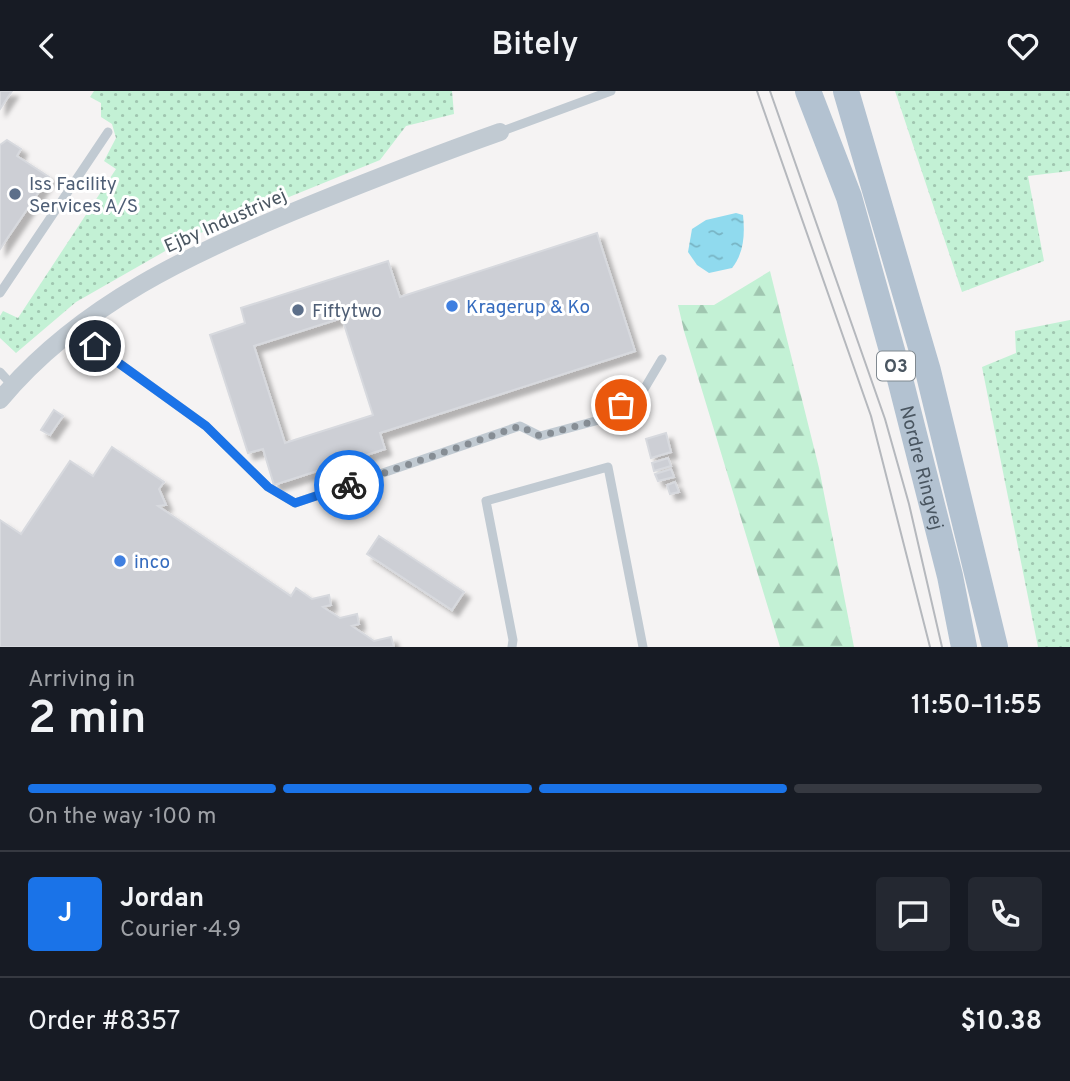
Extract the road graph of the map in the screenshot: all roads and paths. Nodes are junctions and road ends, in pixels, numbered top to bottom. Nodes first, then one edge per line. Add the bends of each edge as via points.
1 (611, 91) edge
2 (808, 91) edge
3 (846, 91) edge
4 (108, 132) dead end
5 (500, 132) joint
6 (0, 293) edge
7 (73, 330) junction
8 (662, 359) dead end
9 (6, 379) edge
10 (0, 400) edge
11 (512, 647) edge
12 (643, 647) edge
13 (964, 647) edge
14 (995, 647) edge

1 - 5 lane
2 - 13 main road, Nordre Ringvej / O3 via 853,210 900,379
3 - 14 main road, Nordre Ringvej / O3 via 928,371
4 - 6 lane
5 - 7 street, Ejby Industrivej via 375,178 206,250 120,296
7 - 8 lane via 206,426 268,487 295,503 520,426 540,436 599,420 643,391
7 - 9 street, Ejby Industrivej via 25,370
9 - 10 street, Ejby Industrivej
11 - 12 lane via 486,501 608,467

